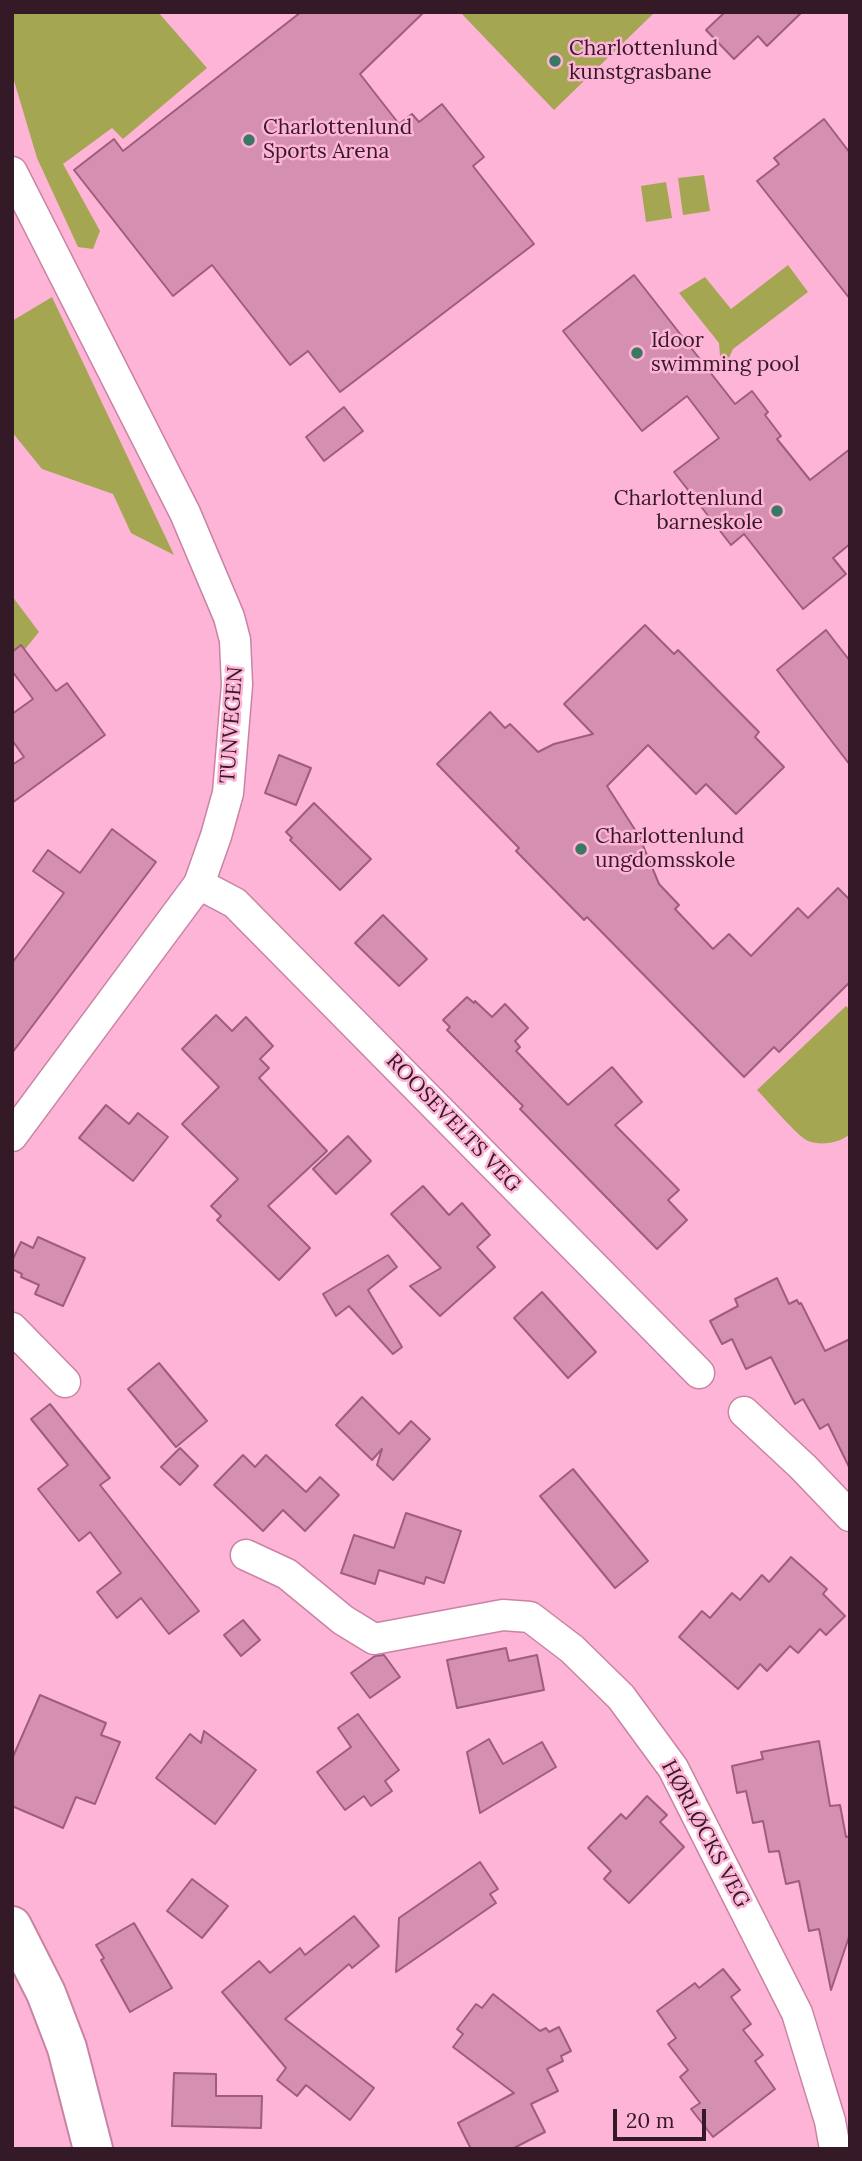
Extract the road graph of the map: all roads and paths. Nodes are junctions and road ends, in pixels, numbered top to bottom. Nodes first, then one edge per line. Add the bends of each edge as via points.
1 (12, 172) edge
2 (199, 884) junction
3 (12, 1136) edge
4 (12, 1328) edge
5 (699, 1373) dead end
6 (65, 1381) dead end
7 (744, 1412) dead end
8 (850, 1516) edge
9 (246, 1555) dead end
10 (12, 1926) edge
11 (93, 2149) edge
12 (835, 2149) edge

1 - 2 street, TUNVEGEN via 185,513 229,617 237,685 228,793
2 - 3 street, TUNVEGEN
2 - 5 street, ROOSEVELTS VEG via 234,903
4 - 6 street
7 - 8 street
9 - 12 street, HØRLØCKS VEG via 288,1574 343,1620 374,1639 503,1615 530,1617 572,1649 621,1697 673,1768 797,2014
10 - 11 street via 67,2048

